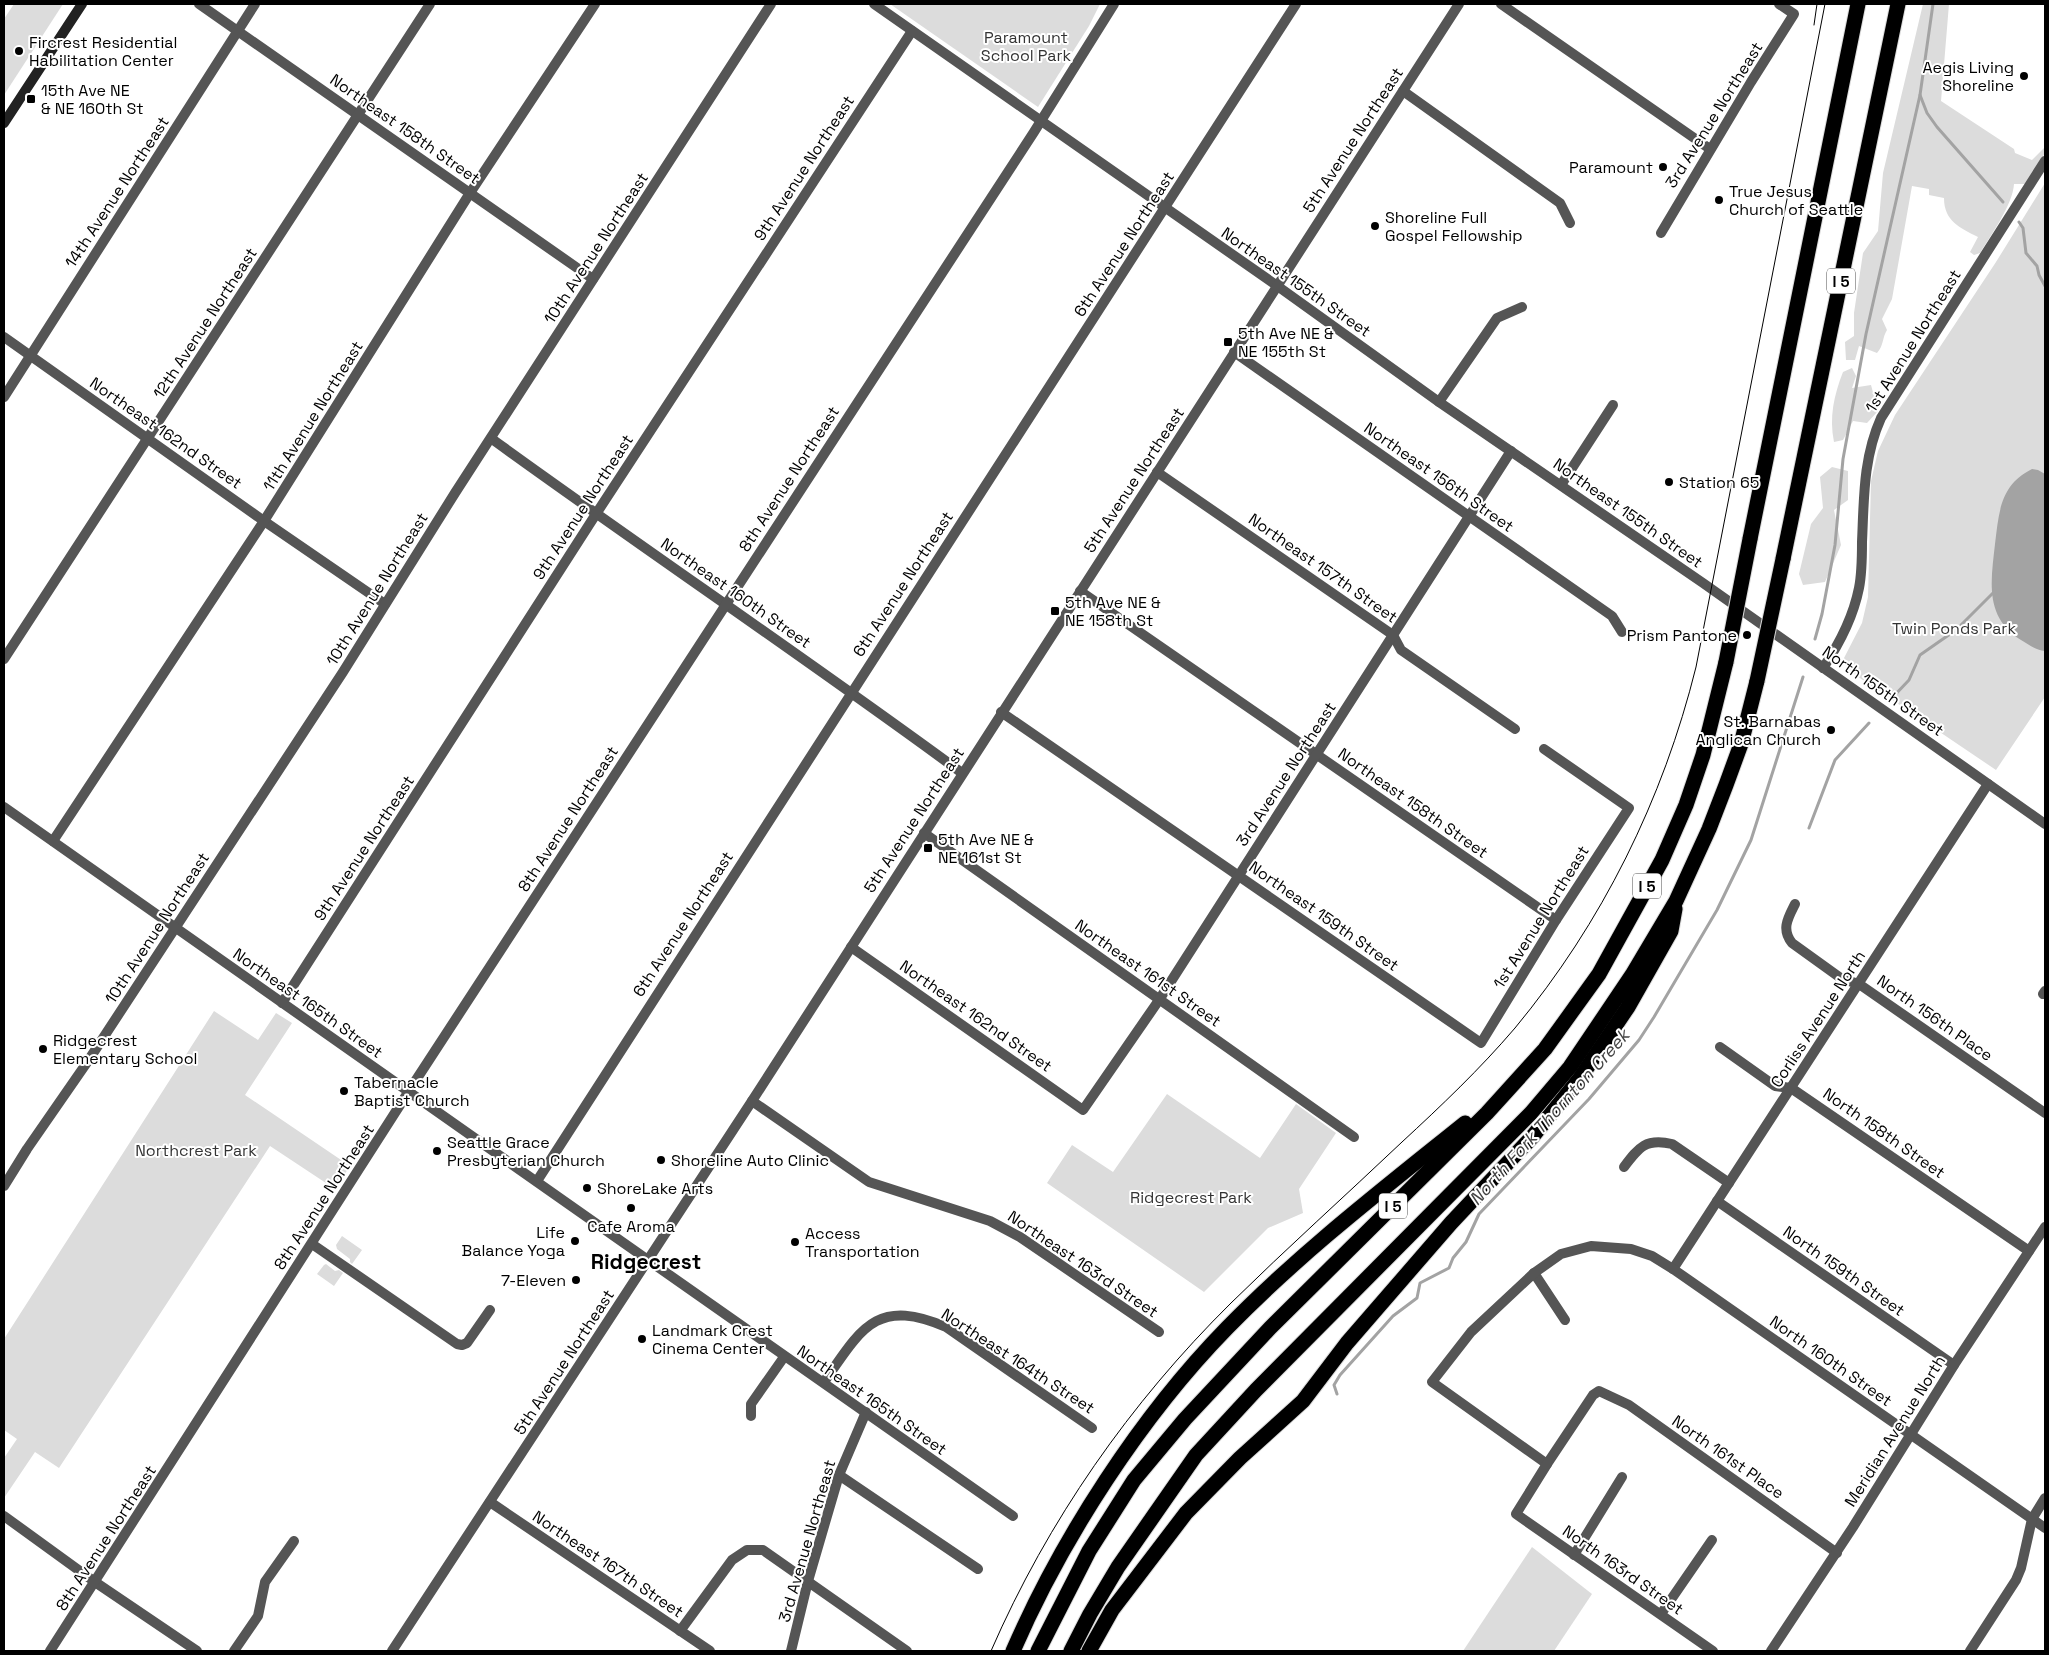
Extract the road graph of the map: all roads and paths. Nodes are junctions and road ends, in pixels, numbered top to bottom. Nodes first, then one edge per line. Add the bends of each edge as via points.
1 (82, 4) edge
2 (199, 4) edge
3 (255, 4) edge
4 (430, 4) edge
5 (595, 4) edge
6 (771, 4) edge
7 (874, 4) edge
8 (1114, 4) edge
9 (1296, 4) edge
10 (1459, 4) edge
11 (1502, 4) edge
12 (1779, 4) edge
13 (1858, 4) edge
14 (1898, 4) edge
15 (237, 31) junction
16 (912, 31) junction
17 (1403, 91) junction
18 (358, 115) junction
19 (1040, 121) junction
20 (4, 123) edge
21 (1710, 149) junction
22 (2045, 161) edge
23 (470, 192) junction
24 (1166, 208) junction
25 (1570, 223) dead end
26 (1661, 233) dead end
27 (594, 278) junction
28 (1276, 285) junction
29 (1522, 307) dead end
30 (4, 337) edge
31 (1234, 352) junction
32 (29, 356) junction
33 (4, 396) edge
34 (1439, 402) junction
35 (1612, 405) dead end
36 (148, 438) junction
37 (492, 439) junction
38 (1511, 452) junction
39 (1157, 472) junction
40 (1561, 485) junction
41 (596, 514) junction
42 (1469, 516) junction
43 (264, 521) junction
44 (1703, 583) joint
45 (1080, 591) junction
46 (385, 604) junction
47 (725, 605) junction
48 (1622, 632) dead end
49 (1393, 635) junction
50 (4, 659) edge
51 (1823, 668) junction
52 (850, 691) junction
53 (1001, 712) junction
54 (1515, 729) dead end
55 (1544, 749) dead end
56 (1316, 754) junction
57 (962, 773) junction
58 (1988, 784) junction
59 (4, 807) edge
60 (2045, 824) edge
61 (924, 833) junction
62 (53, 842) junction
63 (1239, 876) junction
64 (1676, 901) junction
65 (1795, 904) dead end
66 (1556, 920) junction
67 (174, 927) junction
68 (851, 947) junction
69 (1859, 984) junction
70 (1159, 1000) junction
71 (282, 1003) junction
72 (1480, 1044) joint
73 (1720, 1046) dead end
74 (1514, 1084) junction
75 (1791, 1088) junction
76 (409, 1092) junction
77 (752, 1101) junction
78 (1083, 1110) joint
79 (2045, 1113) edge
80 (1354, 1137) dead end
81 (1624, 1166) dead end
82 (536, 1181) junction
83 (1730, 1183) junction
84 (4, 1186) edge
85 (1718, 1201) junction
86 (2045, 1227) edge
87 (312, 1244) junction
88 (2029, 1252) junction
89 (648, 1260) junction
90 (1674, 1269) junction
91 (1534, 1273) junction
92 (490, 1310) dead end
93 (1564, 1320) dead end
94 (1159, 1332) dead end
95 (784, 1357) junction
96 (1954, 1365) junction
97 (824, 1382) junction
98 (866, 1412) junction
99 (751, 1416) dead end
100 (1092, 1428) dead end
101 (1910, 1435) junction
102 (1547, 1464) junction
103 (839, 1475) junction
104 (1622, 1476) dead end
105 (2045, 1498) edge
106 (490, 1502) junction
107 (4, 1516) edge
108 (1013, 1516) dead end
109 (2032, 1519) junction
110 (2045, 1528) edge
111 (1712, 1540) dead end
112 (294, 1541) dead end
113 (1837, 1552) junction
114 (1574, 1555) junction
115 (978, 1569) dead end
116 (808, 1581) junction
117 (96, 1582) junction
118 (1660, 1614) junction
119 (680, 1631) junction
120 (50, 1651) edge
121 (197, 1651) edge
122 (234, 1651) edge
123 (392, 1651) edge
124 (710, 1651) edge
125 (791, 1651) edge
126 (907, 1651) edge
127 (1012, 1651) edge
128 (1038, 1651) edge
129 (1070, 1651) edge
130 (1089, 1651) edge
131 (1713, 1651) edge
132 (1771, 1651) edge
133 (1970, 1651) edge

1 - 20 main road
2 - 15 street, Northeast 158th Street
3 - 15 street, 14th Avenue Northeast
4 - 18 street, 12th Avenue Northeast
5 - 23 street, 11th Avenue Northeast
6 - 27 street, 10th Avenue Northeast
7 - 16 street, Northeast 155th Street
8 - 19 street, 8th Avenue Northeast
9 - 24 street, 6th Avenue Northeast
10 - 17 street, 5th Avenue Northeast
11 - 21 street
12 - 21 street, 3rd Avenue Northeast via 1794,14
13 - 74 highway, I 5, bridge via 1726,662 1705,746 1686,805 1662,860 1599,974 1545,1049
14 - 64 highway, I 5, bridge via 1758,681 1741,744 1710,829
15 - 18 street, Northeast 158th Street
15 - 32 street, 14th Avenue Northeast
16 - 19 street, Northeast 155th Street
16 - 41 street, 9th Avenue Northeast
17 - 25 street via 1560,203
17 - 28 street, 5th Avenue Northeast
18 - 23 street, Northeast 158th Street
18 - 36 street, 12th Avenue Northeast
19 - 24 street, Northeast 155th Street
19 - 47 street, 8th Avenue Northeast
21 - 26 street, 3rd Avenue Northeast
22 - 51 street, 1st Avenue Northeast via 1880,418 1866,463 1859,588 1843,636
23 - 27 street, Northeast 158th Street
23 - 43 street, 11th Avenue Northeast
24 - 28 street, Northeast 155th Street
24 - 52 street, 6th Avenue Northeast
27 - 37 street, 10th Avenue Northeast
28 - 31 street, 5th Avenue Northeast
28 - 34 street, Northeast 155th Street
29 - 34 street via 1497,318
30 - 32 street, Northeast 162nd Street
31 - 39 street, 5th Avenue Northeast
31 - 42 street, Northeast 156th Street
32 - 33 street, 14th Avenue Northeast
32 - 36 street, Northeast 162nd Street
34 - 38 street, Northeast 155th Street
35 - 40 street
36 - 43 street, Northeast 162nd Street
36 - 50 street, 12th Avenue Northeast
37 - 41 street, Northeast 160th Street
37 - 46 street, 10th Avenue Northeast
38 - 40 street, Northeast 155th Street
38 - 42 street, 3rd Avenue Northeast
39 - 45 street, 5th Avenue Northeast
39 - 49 street, Northeast 157th Street
40 - 44 street, Northeast 155th Street
41 - 47 street, Northeast 160th Street
41 - 71 street, 9th Avenue Northeast
42 - 48 street, Northeast 156th Street via 1612,616
42 - 49 street, 3rd Avenue Northeast
43 - 46 street, Northeast 162nd Street
43 - 62 street, 11th Avenue Northeast
44 - 51 street, North 155th Street
45 - 53 street, 5th Avenue Northeast
45 - 56 street, Northeast 158th Street
46 - 67 street, 10th Avenue Northeast
47 - 52 street, Northeast 160th Street
47 - 76 street, 8th Avenue Northeast
49 - 54 street, Northeast 157th Street via 1402,650
49 - 56 street, 3rd Avenue Northeast
51 - 58 street, North 155th Street
52 - 57 street, Northeast 160th Street
52 - 82 street, 6th Avenue Northeast
53 - 57 street, 5th Avenue Northeast
53 - 63 street, Northeast 159th Street
55 - 66 street, 1st Avenue Northeast via 1629,808
56 - 63 street, 3rd Avenue Northeast
56 - 66 street, Northeast 158th Street
57 - 61 street, 5th Avenue Northeast
58 - 60 street, North 155th Street
58 - 69 street, Corliss Avenue North
59 - 62 street, Northeast 165th Street
61 - 68 street, 5th Avenue Northeast
61 - 70 street, Northeast 161st Street
62 - 67 street, Northeast 165th Street
63 - 70 street, 3rd Avenue Northeast
63 - 72 street, Northeast 159th Street
64 - 129 highway, I 5 via 1632,975 1570,1067 1531,1113 1256,1390 1196,1455 1118,1567
64 - 130 highway via 1671,932 1628,1007 1580,1078 1533,1136 1451,1223 1347,1342 1303,1401 1186,1512 1112,1610
65 - 69 street, North 156th Place via 1785,925 1788,939 1842,979
66 - 72 street, 1st Avenue Northeast
67 - 71 street, Northeast 165th Street
67 - 84 street, 10th Avenue Northeast
68 - 77 street, 5th Avenue Northeast
68 - 78 street, Northeast 162nd Street
69 - 75 street, Corliss Avenue North
69 - 79 street, North 156th Place
70 - 78 street, 3rd Avenue Northeast
70 - 80 street, Northeast 161st Street
71 - 76 street, Northeast 165th Street
73 - 75 street, North 158th Street via 1775,1086
74 - 127 highway via 1338,1226 1204,1353 1127,1449 1085,1513
74 - 128 highway, I 5 via 1270,1328 1185,1419 1134,1480 1089,1551
75 - 83 street, Corliss Avenue North
75 - 88 street, North 158th Street
76 - 82 street, Northeast 165th Street
76 - 87 street, 8th Avenue Northeast
77 - 89 street, 5th Avenue Northeast
77 - 94 street, Northeast 163rd Street via 869,1182 979,1217 1020,1237
81 - 83 street via 1637,1150 1649,1142 1661,1142 1672,1144
82 - 89 street, Northeast 165th Street
83 - 85 street, Corliss Avenue North
85 - 90 street, Corliss Avenue North
85 - 96 street, North 159th Street
86 - 88 street, Meridian Avenue North
87 - 92 street via 457,1344 467,1343
87 - 117 street, 8th Avenue Northeast
88 - 96 street, Meridian Avenue North
89 - 95 street, Northeast 165th Street
89 - 106 street, 5th Avenue Northeast
90 - 91 street, North 160th Street via 1652,1256 1631,1249 1592,1246 1561,1254
90 - 101 street, North 160th Street
91 - 93 street
91 - 102 street, North 160th Street via 1471,1332 1432,1382
95 - 97 street, Northeast 165th Street
95 - 99 street via 751,1404
96 - 101 street, Meridian Avenue North
97 - 98 street, Northeast 165th Street
97 - 100 street, Northeast 164th Street via 853,1340 873,1322 891,1316 914,1316 946,1328
98 - 103 street, 3rd Avenue Northeast
98 - 108 street, Northeast 165th Street
101 - 109 street, North 160th Street
101 - 113 street, Meridian Avenue North
102 - 113 street, North 161st Place via 1599,1390 1629,1405
102 - 114 street, North 163rd Street via 1516,1514
103 - 115 street
103 - 116 street, 3rd Avenue Northeast
104 - 114 street
105 - 109 street
106 - 119 street, Northeast 167th Street
106 - 123 street, 5th Avenue Northeast
107 - 117 street
109 - 110 street, North 160th Street
109 - 133 street via 2016,1580
111 - 118 street
112 - 122 street via 265,1582 258,1616
113 - 132 street, Meridian Avenue North
114 - 118 street, North 163rd Street
116 - 119 street via 763,1550 747,1550 732,1560
116 - 125 street, 3rd Avenue Northeast
116 - 126 street
117 - 120 street, 8th Avenue Northeast
117 - 121 street
118 - 131 street, North 163rd Street
119 - 124 street, Northeast 167th Street

